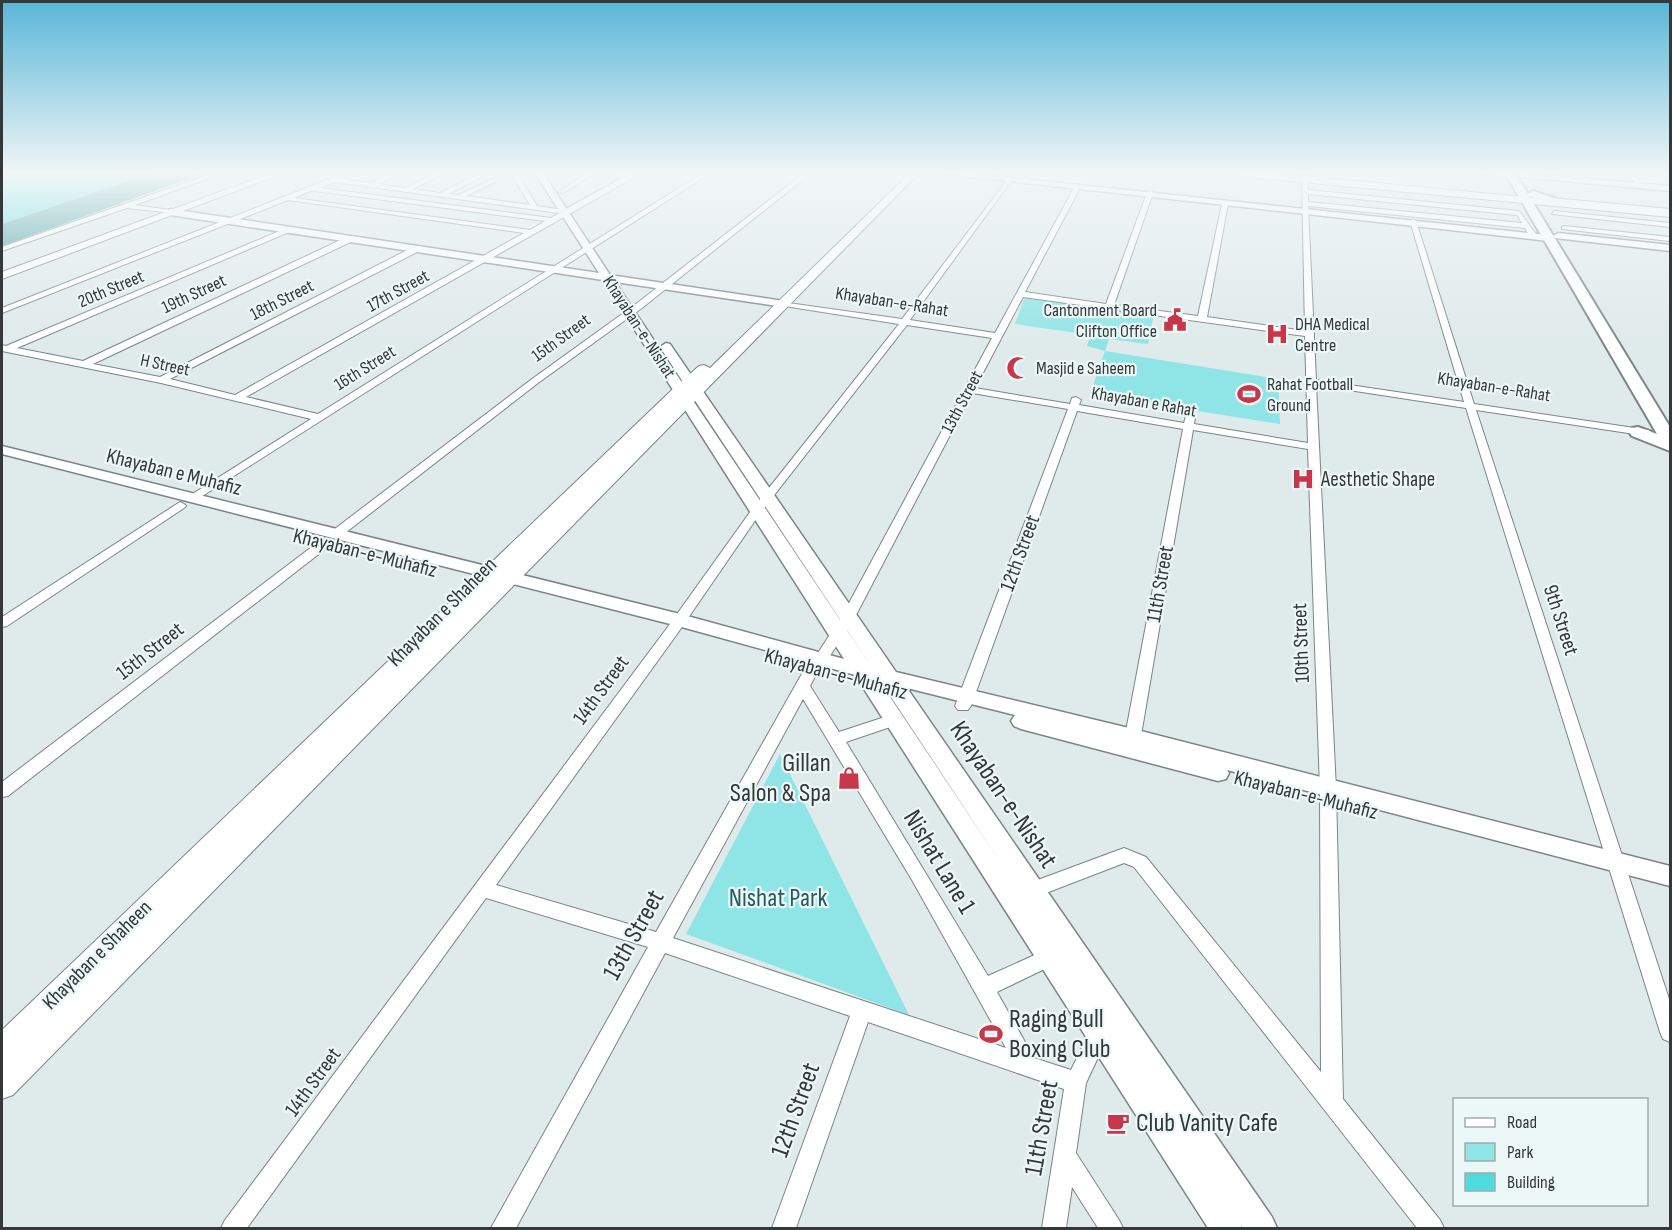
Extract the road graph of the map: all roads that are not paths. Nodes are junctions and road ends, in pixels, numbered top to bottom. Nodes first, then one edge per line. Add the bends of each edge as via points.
1 (54, 230) edge
2 (122, 230) edge
3 (206, 230) edge
4 (289, 230) edge
5 (301, 230) edge
6 (311, 230) edge
7 (520, 230) edge
8 (582, 230) edge
9 (620, 230) edge
10 (734, 230) edge
11 (851, 230) edge
12 (855, 230) edge
13 (968, 230) edge
14 (1054, 230) edge
15 (1137, 230) edge
16 (1220, 230) edge
17 (1305, 230) edge
18 (1422, 230) edge
19 (1532, 230) edge
20 (1532, 230) edge
21 (1634, 230) edge
22 (1655, 230) edge
23 (532, 232) joint
24 (1671, 232) edge
25 (1548, 233) junction
26 (1640, 236) junction
27 (352, 238) junction
28 (1671, 239) edge
29 (3, 248) edge
30 (418, 248) junction
31 (593, 248) junction
32 (1671, 249) edge
33 (488, 257) junction
34 (559, 268) junction
35 (2, 274) edge
36 (612, 277) junction
37 (665, 284) junction
38 (1020, 291) junction
39 (782, 301) junction
40 (1110, 304) junction
41 (634, 309) junction
42 (2, 311) edge
43 (1202, 316) junction
44 (1596, 317) junction
45 (1612, 319) junction
46 (906, 320) junction
47 (1309, 332) junction
48 (997, 334) junction
49 (4, 349) edge
50 (83, 364) junction
51 (161, 380) junction
52 (1312, 380) junction
53 (971, 386) junction
54 (688, 392) junction
55 (237, 398) junction
56 (1075, 403) junction
57 (1469, 404) junction
58 (320, 418) junction
59 (1189, 422) junction
60 (1637, 429) junction
61 (1668, 432) edge
62 (1313, 442) junction
63 (2, 450) edge
64 (2, 460) edge
65 (115, 484) junction
66 (186, 502) junction
67 (762, 504) junction
68 (330, 538) junction
69 (496, 580) junction
70 (4, 618) edge
71 (842, 624) junction
72 (676, 626) junction
73 (817, 663) junction
74 (879, 680) junction
75 (802, 686) junction
76 (965, 701) junction
77 (894, 720) junction
78 (836, 739) junction
79 (1132, 743) junction
80 (2, 791) edge
81 (1328, 795) junction
82 (1618, 868) junction
83 (1671, 876) edge
84 (1671, 886) edge
85 (483, 889) junction
86 (1033, 890) junction
87 (660, 942) junction
88 (1048, 958) junction
89 (984, 988) junction
90 (862, 1010) junction
91 (1113, 1010) junction
92 (1671, 1032) edge
93 (1099, 1036) junction
94 (2, 1050) edge
95 (1028, 1067) junction
96 (1076, 1082) junction
97 (2, 1084) edge
98 (1332, 1105) junction
99 (1065, 1156) junction
100 (233, 1228) edge
101 (503, 1228) edge
102 (784, 1228) edge
103 (1054, 1228) edge
104 (1111, 1228) edge
105 (1226, 1228) edge
106 (1261, 1228) edge
107 (1432, 1228) edge

1 - 29 street
2 - 35 main road
3 - 42 street
4 - 49 street, 20th Street
5 - 27 street
6 - 33 street
7 - 23 street
8 - 31 street, Khayaban-e-Nishat
9 - 31 street
10 - 37 street, 15th Street
11 - 39 main road, Khayaban e Shaheen
12 - 39 main road, Khayaban e Shaheen
13 - 46 street, 14th Street
14 - 38 street, 13th Street
15 - 40 street
16 - 43 street
17 - 47 street, 10th Street
18 - 57 street, 9th Street
19 - 25 street
20 - 25 street
21 - 26 street
22 - 24 street
23 - 33 street, 17th Street
25 - 26 street
25 - 32 street
25 - 44 main road
25 - 45 main road
26 - 28 street
27 - 30 street
27 - 50 street, 19th Street
30 - 33 street
30 - 51 street, 18th Street
31 - 34 street, 16th Street
31 - 36 street, Khayaban-e-Nishat
33 - 34 street
33 - 55 street, 17th Street
34 - 36 street
34 - 58 street, 16th Street
36 - 37 street
36 - 41 street, Khayaban-e-Nishat
37 - 39 street
37 - 41 street, 15th Street
38 - 40 street
38 - 48 street, 13th Street
39 - 46 street, Khayaban-e-Rahat
39 - 54 main road, Khayaban e Shaheen
40 - 43 street
41 - 54 street, Khayaban-e-Nishat
41 - 68 street, 15th Street
43 - 47 street
44 - 45 main road
44 - 61 main road
45 - 61 main road
46 - 48 street, Khayaban-e-Rahat
46 - 67 street, 14th Street
47 - 52 street, 10th Street
48 - 53 street, 13th Street
49 - 50 street, H Street
50 - 51 street, H Street
51 - 55 street, H Street
52 - 57 street, Khayaban-e-Rahat
52 - 62 street, 10th Street
53 - 56 street, Khayaban e Rahat
53 - 71 street, 13th Street
54 - 67 street, Khayaban-e-Nishat
54 - 69 main road, Khayaban e Shaheen
55 - 58 street, H Street
56 - 59 street, Khayaban e Rahat
56 - 76 street, 12th Street
57 - 60 street, Khayaban-e-Rahat
57 - 82 street, 9th Street
58 - 66 street, 16th Street
59 - 62 street, Khayaban e Rahat
59 - 79 street, 11th Street
60 - 61 main road
60 - 61 main road
62 - 81 street, 10th Street
63 - 65 street, Khayaban e Muhafiz
64 - 65 street, Khayaban-e-Muhafiz
65 - 66 street, Khayaban-e-Muhafiz
66 - 68 street, Khayaban-e-Muhafiz
66 - 70 street, 16th Street
67 - 71 street, Khayaban-e-Nishat
67 - 72 street, 14th Street
68 - 69 street, Khayaban-e-Muhafiz
68 - 80 street, 15th Street
69 - 72 street, Khayaban-e-Muhafiz
69 - 94 main road, Khayaban e Shaheen
69 - 97 main road, Khayaban e Shaheen
71 - 73 street, 13th Street
71 - 74 street, Khayaban-e-Nishat
72 - 73 street, Khayaban-e-Muhafiz
72 - 85 street, 14th Street
73 - 74 street, Khayaban-e-Muhafiz
73 - 75 street, 13th Street
74 - 76 street, Khayaban-e-Muhafiz
74 - 77 street, Khayaban-e-Nishat
74 - 86 street, Khayaban-e-Nishat
75 - 78 street, Nishat Lane 1
75 - 87 street, 13th Street
76 - 79 street, Khayaban-e-Muhafiz
77 - 78 street
77 - 88 street, Khayaban-e-Nishat
78 - 89 street, Nishat Lane 1
79 - 81 street, Khayaban-e-Muhafiz
81 - 82 street, Khayaban-e-Muhafiz
81 - 98 street, 10th Street
82 - 83 street, Khayaban-e-Muhafiz
82 - 84 street, Khayaban-e-Muhafiz
82 - 92 street, 9th Street
85 - 87 street
85 - 100 street, 14th Street
86 - 91 street, Khayaban-e-Nishat
86 - 98 street via 1124,855 1140,862
87 - 90 street
87 - 101 street, 13th Street
88 - 89 street
88 - 93 street, Khayaban-e-Nishat
89 - 95 street, Nishat Lane 1
90 - 95 street
90 - 102 street, 12th Street
91 - 93 street, 11th Street
91 - 106 street, Khayaban-e-Nishat
93 - 96 street, 11th Street
93 - 105 street, Khayaban-e-Nishat
95 - 96 street
96 - 99 street, 11th Street
98 - 107 street
99 - 103 street, 11th Street
99 - 104 street

